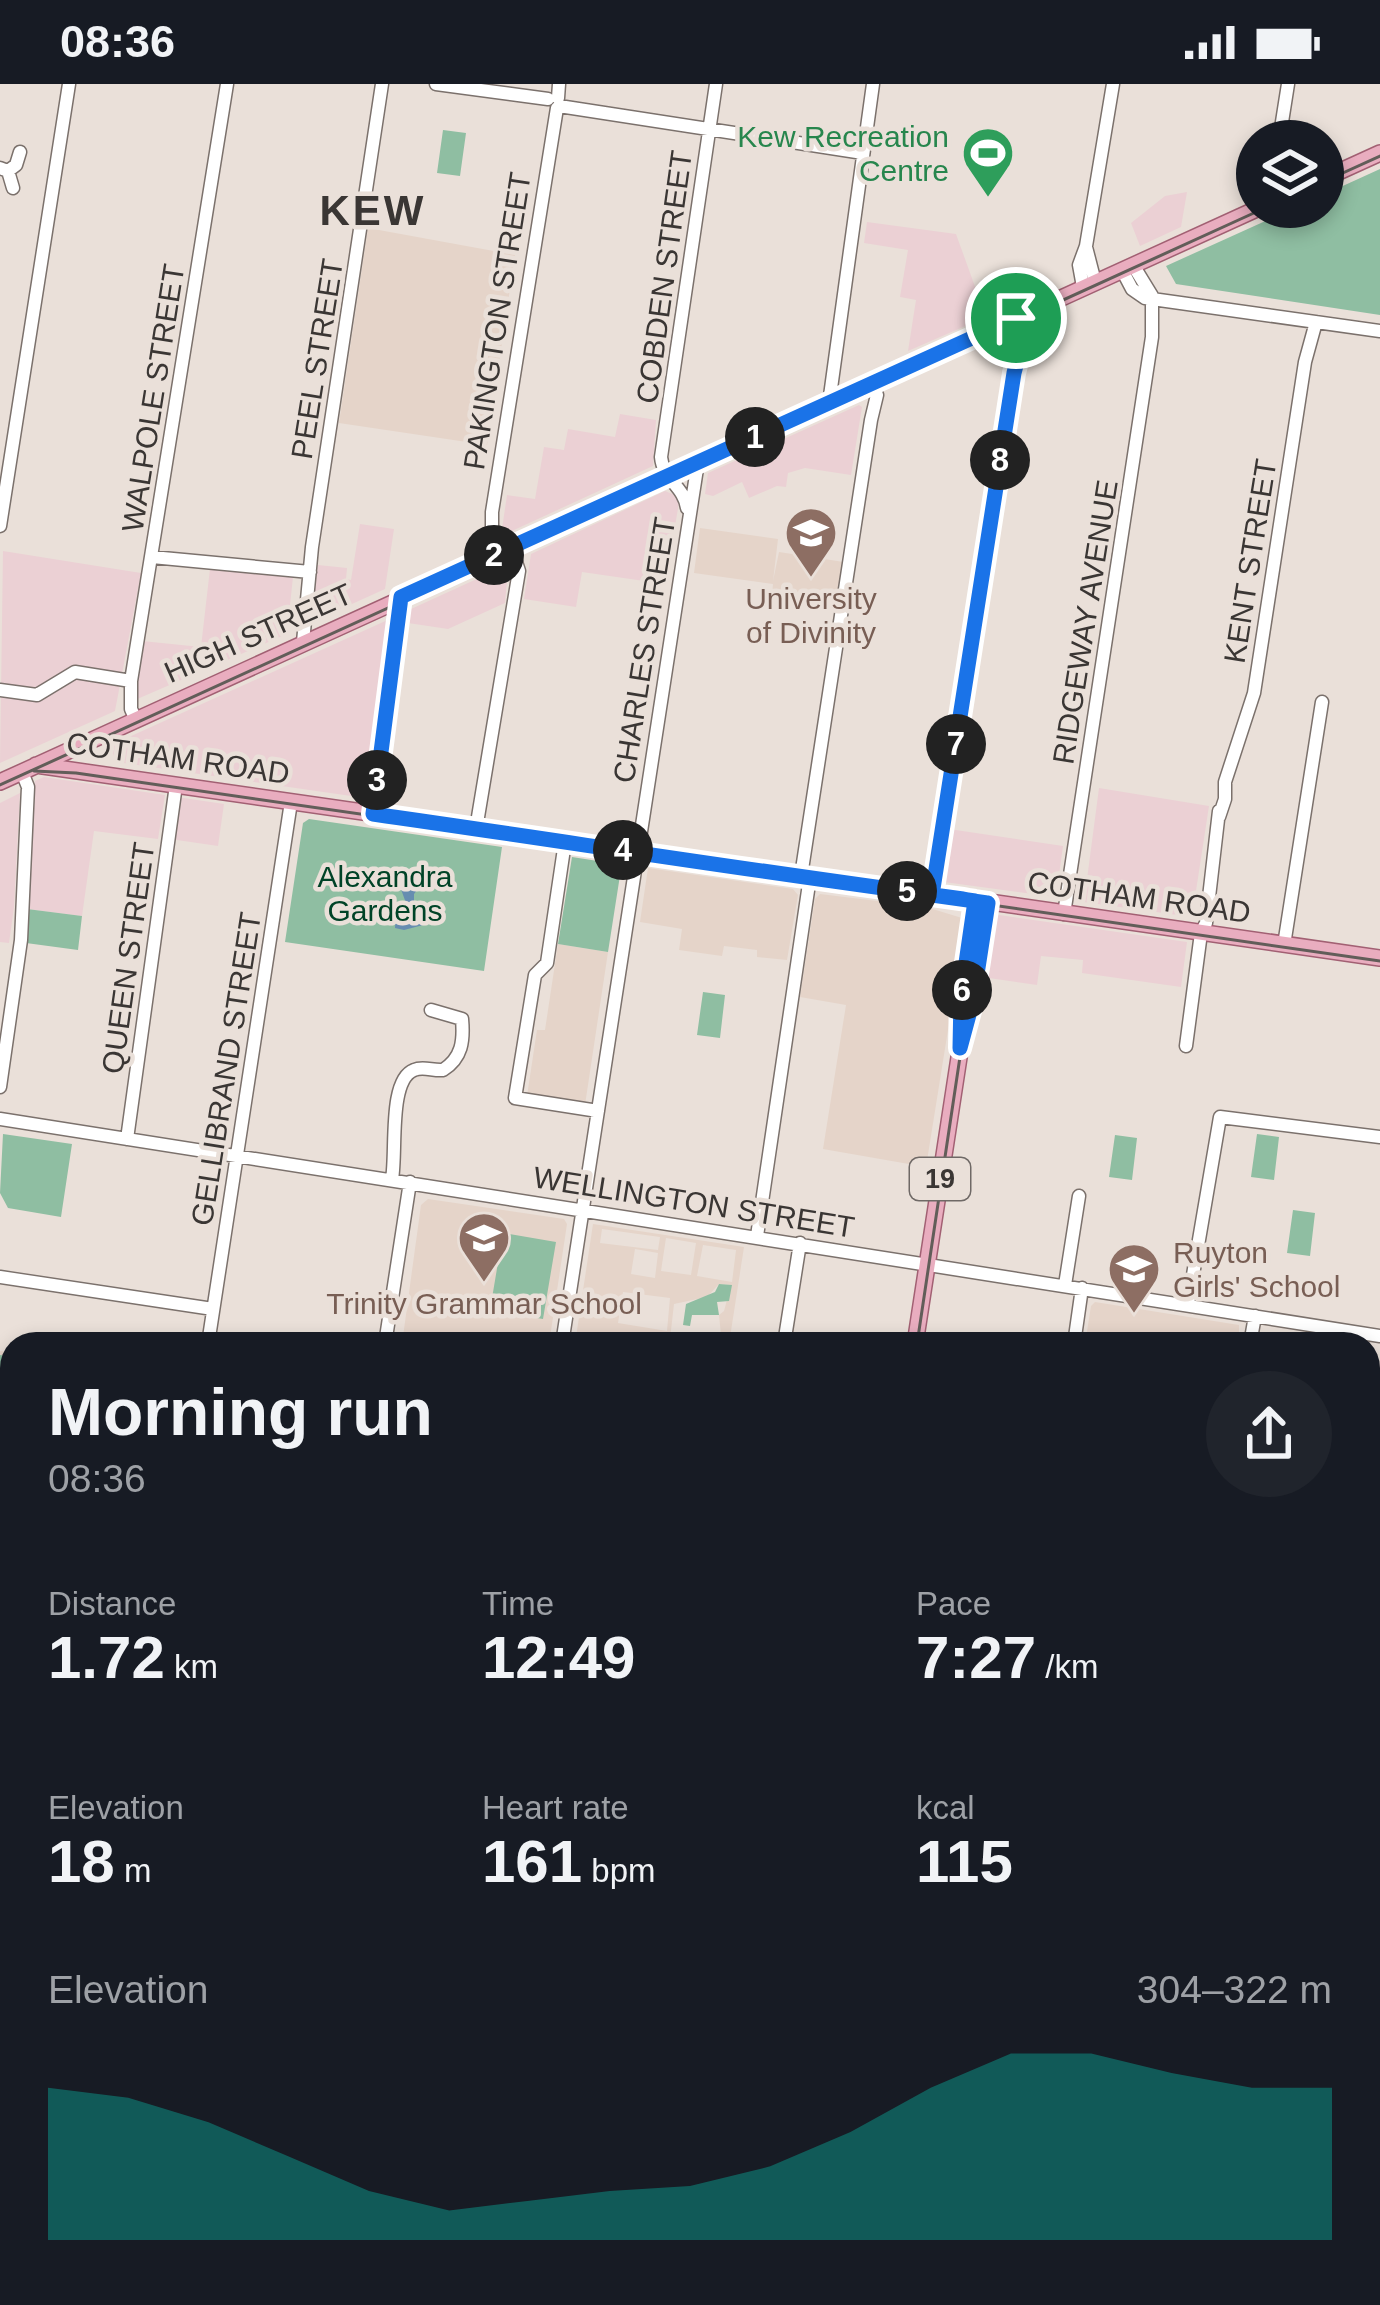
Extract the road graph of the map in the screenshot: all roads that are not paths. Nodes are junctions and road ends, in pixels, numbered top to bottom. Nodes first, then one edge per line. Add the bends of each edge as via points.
1 (69, 84) edge
2 (227, 84) edge
3 (382, 84) edge
4 (436, 84) edge
5 (716, 84) edge
6 (873, 84) edge
7 (1113, 84) edge
8 (1288, 84) edge
9 (554, 99) edge
10 (1282, 120) edge
11 (710, 128) junction
12 (20, 152) dead end
13 (863, 153) junction
14 (1380, 153) edge
15 (4, 169) edge
16 (1344, 169) edge
17 (13, 188) dead end
18 (1236, 218) edge
19 (1127, 268) junction
20 (1089, 285) junction
21 (1158, 296) junction
22 (1030, 312) junction
23 (1311, 321) junction
24 (1008, 322) junction
25 (1380, 331) edge
26 (1017, 354) junction
27 (866, 386) junction
28 (835, 400) junction
29 (698, 462) junction
30 (667, 477) junction
31 (689, 520) junction
32 (0, 526) edge
33 (499, 553) junction
34 (152, 557) junction
35 (310, 566) junction
36 (401, 597) junction
37 (303, 642) junction
38 (131, 681) junction
39 (0, 690) edge
40 (1322, 702) dead end
41 (135, 718) junction
42 (29, 768) junction
43 (0, 782) edge
44 (176, 785) junction
45 (291, 802) junction
46 (373, 814) junction
47 (476, 829) junction
48 (565, 842) junction
49 (637, 852) junction
50 (806, 877) junction
51 (932, 895) junction
52 (981, 902) junction
53 (1064, 914) junction
54 (1201, 933) junction
55 (1284, 945) junction
56 (1380, 958) edge
57 (431, 1010) dead end
58 (1186, 1046) dead end
59 (0, 1087) edge
60 (598, 1111) junction
61 (0, 1119) edge
62 (1380, 1137) edge
63 (127, 1138) junction
64 (237, 1156) junction
65 (392, 1179) junction
66 (410, 1182) junction
67 (1079, 1196) dead end
68 (584, 1208) junction
69 (754, 1235) junction
70 (800, 1243) junction
71 (927, 1263) junction
72 (0, 1276) edge
73 (1065, 1286) junction
74 (1082, 1288) junction
75 (1188, 1304) junction
76 (213, 1310) junction
77 (1255, 1316) junction
78 (210, 1332) edge
79 (387, 1332) edge
80 (564, 1332) edge
81 (786, 1332) edge
82 (917, 1332) edge
83 (1076, 1332) edge
84 (1252, 1332) edge
85 (1355, 1332) edge

1 - 32 street
2 - 34 street, WALPOLE STREET
3 - 35 street, PEEL STREET
4 - 9 street
5 - 11 street, COBDEN STREET
6 - 13 street
7 - 20 street via 1079,265
8 - 10 street
9 - 11 street
9 - 33 street, PAKINGTON STREET via 485,538
11 - 13 street
11 - 30 street, COBDEN STREET via 662,457
12 - 15 street
13 - 28 street
14 - 16 main road
15 - 17 street
18 - 19 main road, HIGH STREET
19 - 20 main road, HIGH STREET
19 - 21 street via 1138,295
20 - 22 main road, HIGH STREET
21 - 23 street
21 - 53 street, RIDGEWAY AVENUE
22 - 24 main road, HIGH STREET
22 - 26 street
23 - 25 street
23 - 54 street, KENT STREET via 1254,694 1230,765
24 - 26 street
24 - 27 main road, HIGH STREET
26 - 51 street
27 - 28 main road, HIGH STREET
27 - 50 street via 878,395
28 - 29 main road, HIGH STREET
29 - 30 main road, HIGH STREET
29 - 31 street, CHARLES STREET
30 - 31 street via 683,491
30 - 33 main road, HIGH STREET
31 - 49 street, CHARLES STREET
33 - 36 main road, HIGH STREET
33 - 47 street, PAKINGTON STREET via 519,571
34 - 35 street
34 - 38 street, WALPOLE STREET
35 - 37 street, PEEL STREET
36 - 37 main road, HIGH STREET
36 - 46 street
37 - 41 main road, HIGH STREET
38 - 39 street via 75,672 38,695
38 - 41 street, WALPOLE STREET
40 - 55 street
41 - 42 main road, HIGH STREET
42 - 43 main road, HIGH STREET
42 - 44 main road, COTHAM ROAD
42 - 59 street via 20,955
44 - 45 main road, COTHAM ROAD
44 - 63 street, QUEEN STREET
45 - 46 main road, COTHAM ROAD
45 - 64 street, GELLIBRAND STREET
46 - 47 main road, COTHAM ROAD
47 - 48 main road, COTHAM ROAD
48 - 49 main road, COTHAM ROAD
48 - 60 street via 515,1098
49 - 50 main road, COTHAM ROAD
49 - 60 street, CHARLES STREET
50 - 51 main road, COTHAM ROAD
50 - 69 street
51 - 52 main road, COTHAM ROAD
52 - 53 main road, COTHAM ROAD
52 - 71 main road, 19 via 973,1000
53 - 54 main road, COTHAM ROAD
54 - 55 main road, COTHAM ROAD
54 - 58 street, KENT STREET
55 - 56 main road, COTHAM ROAD
57 - 65 street via 462,1019 464,1036 453,1064 410,1071 398,1088
60 - 68 street, CHARLES STREET
61 - 63 street, WELLINGTON STREET
62 - 75 street via 1220,1117
63 - 64 street, WELLINGTON STREET
64 - 65 street, WELLINGTON STREET
64 - 76 street, GELLIBRAND STREET
65 - 66 street, WELLINGTON STREET
66 - 68 street, WELLINGTON STREET
66 - 79 street
67 - 73 street
68 - 69 street, WELLINGTON STREET
68 - 80 street, CHARLES STREET
69 - 70 street, WELLINGTON STREET
70 - 71 street, WELLINGTON STREET
70 - 81 street
71 - 73 street, WELLINGTON STREET
71 - 82 main road, 19
72 - 76 street
73 - 74 street, WELLINGTON STREET
74 - 75 street, WELLINGTON STREET
74 - 83 street
75 - 77 street, WELLINGTON STREET
76 - 78 street, GELLIBRAND STREET
77 - 84 street
77 - 85 street, WELLINGTON STREET

